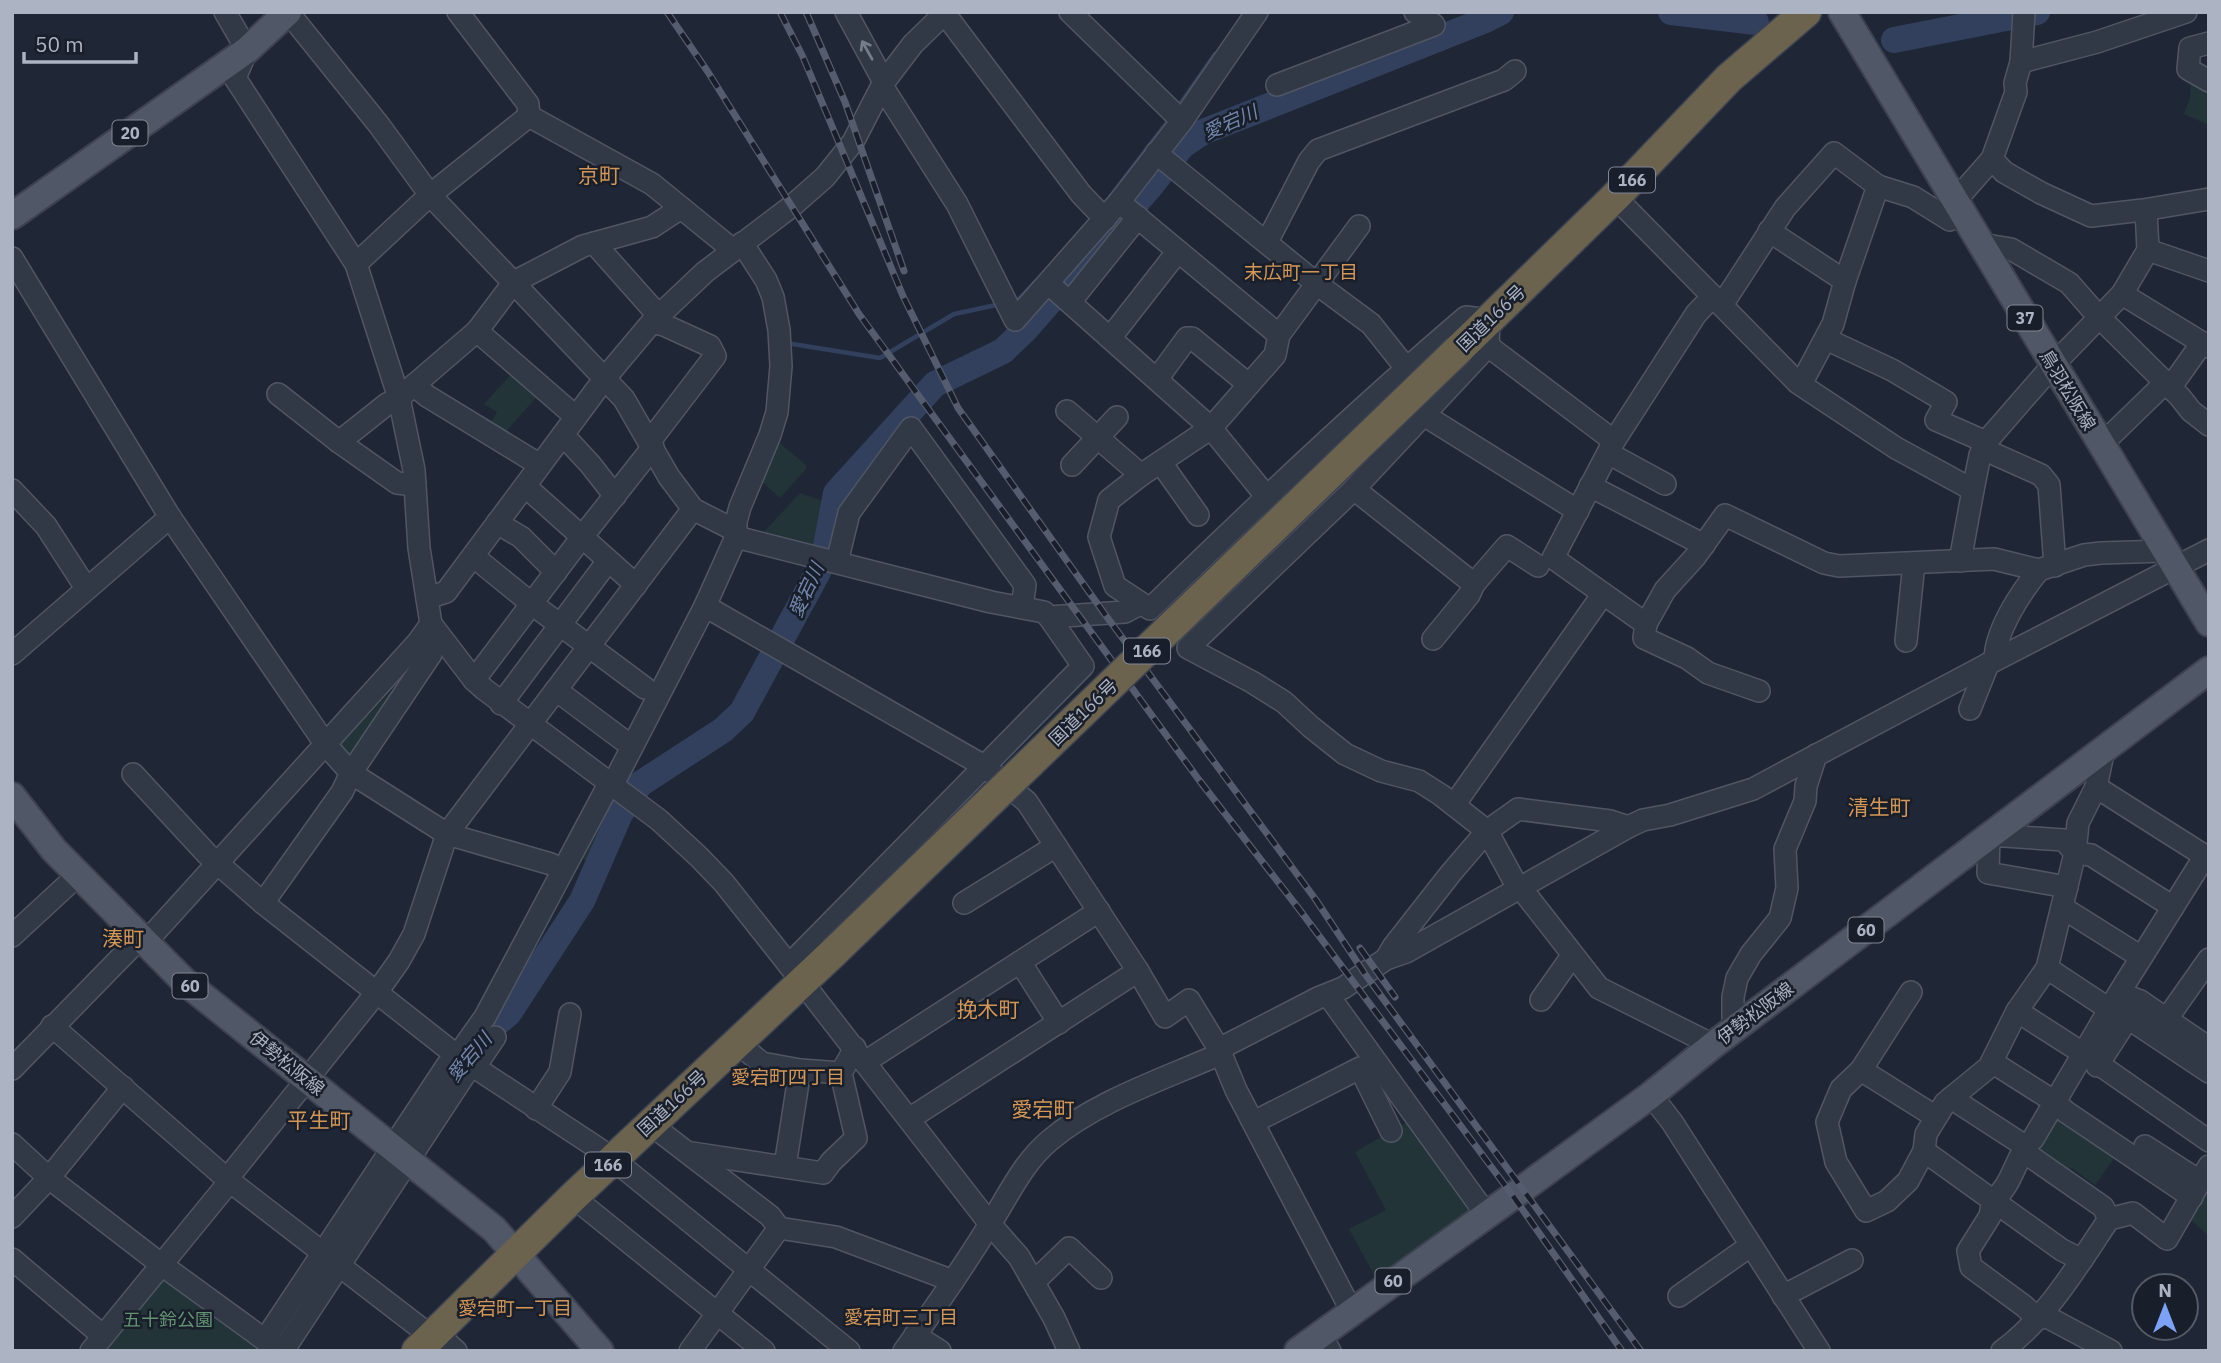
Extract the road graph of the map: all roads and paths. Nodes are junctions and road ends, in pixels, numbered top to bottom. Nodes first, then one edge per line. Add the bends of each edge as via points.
1 (225, 12) edge
2 (288, 12) edge
3 (458, 12) edge
4 (1070, 12) edge
5 (1257, 12) edge
6 (1415, 12) edge
7 (1806, 12) edge
8 (1842, 12) edge
9 (2024, 12) edge
10 (2186, 12) edge
11 (946, 13) edge
12 (850, 14) edge
13 (2209, 43) edge
14 (247, 50) junction
15 (2021, 56) junction
16 (1515, 71) dead end
17 (2209, 80) edge
18 (883, 84) junction
19 (1277, 85) dead end
20 (529, 116) junction
21 (1176, 116) junction
22 (1157, 153) junction
23 (1992, 159) junction
24 (1878, 186) junction
25 (430, 195) junction
26 (1615, 197) junction
27 (2209, 199) edge
28 (1957, 205) junction
29 (681, 208) junction
30 (1129, 210) junction
31 (2146, 210) junction
32 (1101, 214) junction
33 (12, 216) edge
34 (1359, 226) dead end
35 (1769, 231) junction
36 (1267, 242) junction
37 (594, 243) junction
38 (1981, 244) junction
39 (738, 247) junction
40 (2148, 250) junction
41 (1178, 251) junction
42 (12, 258) edge
43 (356, 264) junction
44 (2209, 271) edge
45 (1844, 281) junction
46 (514, 282) junction
47 (1049, 284) junction
48 (1317, 284) junction
49 (2122, 293) junction
50 (1717, 300) junction
51 (1068, 301) junction
52 (2098, 316) junction
53 (654, 319) junction
54 (477, 331) junction
55 (1279, 335) junction
56 (1110, 338) junction
57 (1479, 338) junction
58 (1826, 339) junction
59 (2205, 345) edge
60 (2053, 365) junction
61 (1406, 368) junction
62 (605, 378) junction
63 (1157, 379) junction
64 (1248, 384) junction
65 (1801, 384) junction
66 (2168, 386) junction
67 (406, 392) junction
68 (278, 394) dead end
69 (1067, 411) dead end
70 (1424, 415) junction
71 (576, 417) junction
72 (1117, 417) dead end
73 (2209, 425) edge
74 (1211, 428) junction
75 (563, 435) junction
76 (1098, 437) junction
77 (339, 442) junction
78 (652, 444) junction
79 (1985, 445) junction
80 (2101, 445) junction
81 (1611, 447) junction
82 (1161, 463) junction
83 (540, 465) junction
84 (1072, 465) dead end
85 (1141, 475) junction
86 (1665, 484) dead end
87 (415, 485) junction
88 (525, 486) junction
89 (1590, 486) junction
90 (1354, 489) junction
91 (12, 490) edge
92 (1973, 490) junction
93 (615, 496) junction
94 (1266, 496) junction
95 (693, 509) junction
96 (1577, 511) junction
97 (1198, 515) dead end
98 (170, 517) junction
99 (497, 523) junction
100 (736, 534) junction
101 (582, 537) junction
102 (1704, 545) junction
103 (2209, 550) edge
104 (473, 556) junction
105 (827, 560) junction
106 (2170, 560) junction
107 (608, 561) junction
108 (1960, 561) junction
109 (1914, 563) junction
110 (1538, 566) dead end
111 (2047, 568) junction
112 (555, 573) junction
113 (1474, 584) junction
114 (636, 585) junction
115 (86, 588) junction
116 (1604, 594) junction
117 (427, 598) junction
118 (579, 598) junction
119 (532, 604) junction
120 (705, 606) junction
121 (1022, 607) junction
122 (1145, 607) junction
123 (1049, 617) junction
124 (608, 623) junction
125 (2209, 623) edge
126 (432, 624) junction
127 (1646, 624) junction
128 (559, 625) junction
129 (1433, 639) dead end
130 (1906, 642) dead end
131 (590, 647) junction
132 (1188, 648) junction
133 (12, 654) edge
134 (1991, 662) junction
135 (2209, 670) edge
136 (474, 680) junction
137 (645, 688) dead end
138 (556, 690) junction
139 (1759, 691) dead end
140 (501, 704) junction
141 (1970, 709) dead end
142 (531, 724) junction
143 (622, 740) dead end
144 (326, 745) junction
145 (2104, 749) junction
146 (1816, 755) junction
147 (984, 766) junction
148 (351, 773) junction
149 (133, 774) dead end
150 (614, 787) junction
151 (2096, 787) junction
152 (12, 796) edge
153 (1454, 805) junction
154 (1628, 827) junction
155 (1487, 831) junction
156 (447, 834) junction
157 (1989, 835) junction
158 (1056, 846) junction
159 (2075, 853) junction
160 (551, 864) dead end
161 (218, 865) junction
162 (78, 875) junction
163 (1519, 887) junction
164 (2065, 898) junction
165 (263, 903) junction
166 (964, 903) dead end
167 (2173, 907) junction
168 (1099, 911) junction
169 (12, 936) edge
170 (143, 940) junction
171 (1572, 956) junction
172 (2141, 957) junction
173 (1387, 959) junction
174 (2209, 959) edge
175 (1020, 962) junction
176 (2048, 968) junction
177 (1138, 971) junction
178 (795, 973) junction
179 (377, 992) junction
180 (1911, 992) dead end
181 (1328, 995) junction
182 (1542, 1000) dead end
183 (2124, 1005) junction
184 (2017, 1011) junction
185 (570, 1014) dead end
186 (2166, 1020) junction
187 (1059, 1023) junction
188 (52, 1026) junction
189 (495, 1037) dead end
190 (1723, 1038) junction
191 (737, 1043) junction
192 (2209, 1048) edge
193 (1219, 1052) junction
194 (860, 1055) junction
195 (2090, 1060) junction
196 (466, 1062) junction
197 (1992, 1062) junction
198 (1366, 1063) junction
199 (12, 1069) edge
200 (800, 1070) junction
201 (1861, 1070) junction
202 (2209, 1072) edge
203 (841, 1073) junction
204 (307, 1079) junction
205 (123, 1087) junction
206 (1651, 1095) junction
207 (1951, 1098) junction
208 (2055, 1102) junction
209 (536, 1109) junction
210 (1936, 1117) junction
211 (909, 1119) junction
212 (1254, 1122) junction
213 (650, 1124) junction
214 (1391, 1130) dead end
215 (2209, 1142) edge
216 (12, 1144) edge
217 (2145, 1146) dead end
218 (2025, 1149) junction
219 (1924, 1151) junction
220 (690, 1152) junction
221 (400, 1154) junction
222 (611, 1161) junction
223 (785, 1166) junction
224 (49, 1178) junction
225 (228, 1180) junction
226 (2201, 1181) edge
227 (573, 1197) junction
228 (1993, 1200) junction
229 (1489, 1213) junction
230 (12, 1217) edge
231 (2109, 1219) junction
232 (990, 1224) junction
233 (779, 1228) junction
234 (1750, 1246) junction
235 (516, 1253) junction
236 (12, 1259) edge
237 (332, 1259) junction
238 (2082, 1260) junction
239 (1852, 1261) dead end
240 (162, 1265) junction
241 (749, 1270) junction
242 (1101, 1278) dead end
243 (953, 1281) junction
244 (1034, 1282) junction
245 (1679, 1296) dead end
246 (1783, 1296) junction
247 (1351, 1310) junction
248 (717, 1314) junction
249 (2036, 1317) junction
250 (97, 1343) edge
251 (435, 1343) edge
252 (910, 1343) edge
253 (1325, 1343) edge
254 (277, 1348) edge
255 (1066, 1350) edge
256 (600, 1351) edge
257 (690, 1351) edge
258 (764, 1351) edge
259 (849, 1351) edge
260 (940, 1351) edge
261 (1298, 1351) edge
262 (1819, 1351) edge
263 (2002, 1351) edge
264 (2111, 1351) edge

1 - 14 street
2 - 14 main road, 20
2 - 25 street
3 - 20 street via 528,104
4 - 21 street
5 - 21 street
6 - 19 street via 1434,25
7 - 26 highway, 国道166号 / 166 via 1729,78
8 - 28 main road, 鳥羽松阪線 / 37
9 - 15 street
10 - 15 street via 2097,42
11 - 18 street via 913,44
11 - 32 street via 1081,194
18 -> 12 street
13 - 17 street via 2190,48 2188,69
14 - 33 main road, 20
14 - 43 street via 235,78
15 - 23 street via 2016,92
16 - 36 street via 1504,80 1318,150
18 - 39 street via 853,142 825,177
18 - 47 street via 957,204 1015,320
20 - 25 street
20 - 29 street via 652,184
21 - 22 street
22 - 30 street
22 - 36 street
23 - 28 street
23 - 31 street via 2004,172 2091,216
24 - 28 street via 1913,197 1950,220
24 - 35 street via 1834,153
24 - 45 street
25 - 43 street
25 - 46 street
26 - 50 street
26 - 57 highway, 国道166号 / 166
27 - 31 street
28 - 38 main road, 鳥羽松阪線 / 37
29 - 37 street via 652,227
29 - 39 street
30 - 32 street
30 - 41 street
30 - 51 street
31 - 40 street
32 - 47 street
34 - 48 street
35 - 45 street
35 - 50 street
36 - 48 street
37 - 46 street
37 - 53 street
38 - 52 street via 2011,250 2058,276
38 - 60 main road, 鳥羽松阪線 / 37
39 - 53 street
39 - 100 street via 766,280 773,297 780,353 777,412 740,507
40 - 44 street
40 - 49 street
41 - 55 street
41 - 56 street
42 - 98 street
43 - 67 street
45 - 58 street
46 - 54 street
46 - 62 street
47 - 51 street
48 - 55 street
48 - 61 street via 1371,324
49 - 52 street
49 - 59 street
50 - 65 street
50 - 81 street via 1696,314
51 - 56 street
52 - 60 street
52 - 66 street
53 - 62 street
53 - 78 street via 710,346 715,356
54 - 67 street
54 - 71 street
55 - 64 street via 1275,355
56 - 63 street
57 - 61 street via 1466,317
57 - 70 street
57 - 81 street
57 - 178 highway, 国道166号 / 166, bridge via 834,952
58 - 65 street
58 - 79 street via 1946,402 1936,420
59 - 66 street
60 - 79 street
60 - 80 main road, 鳥羽松阪線 / 37
61 - 94 street
62 - 71 street
62 - 78 street
63 - 64 street via 1187,338 1192,338
63 - 74 street
64 - 74 street
65 - 92 street via 1896,448
66 - 73 street
66 - 80 street
67 - 77 street
67 - 83 street via 427,396
67 - 87 street
68 - 77 street
69 - 76 street
70 - 90 street
70 - 96 street
71 - 75 street
72 - 76 street
74 - 82 street
74 - 94 street
75 - 83 street
75 - 93 street
76 - 84 street
76 - 85 street
77 - 87 street via 397,483
78 - 93 street
78 - 95 street
79 - 92 street
79 - 111 street via 2041,475 2049,485
80 - 106 main road, 鳥羽松阪線 / 37
81 - 86 street
81 - 89 street
82 - 85 street
82 - 97 street
83 - 88 street
85 - 122 street via 1109,500 1099,537 1115,586
87 - 117 street
88 - 99 street
88 - 101 street
89 - 96 street
89 - 102 street
90 - 113 street
90 - 132 street
91 - 115 street via 46,526
92 - 108 street
93 - 101 street
94 - 122 street
95 - 100 street
95 - 114 street
96 - 116 street via 1553,558
98 - 115 street
98 - 144 street
99 - 104 street
99 - 112 street via 522,537
100 - 105 street
100 - 120 street
101 - 107 street
101 - 112 street
102 - 109 street via 1725,515 1829,565
102 - 127 street via 1665,590
103 - 106 street
104 - 117 street via 446,592
104 - 119 street
105 - 121 street
105 - 121 street via 849,513 911,428 1025,585
106 - 111 street via 2101,553
106 - 125 main road, 鳥羽松阪線 / 37
106 - 134 street
107 - 114 street
107 - 118 street
108 - 109 street
108 - 111 street via 1994,559
109 - 130 street
110 - 113 street via 1507,546
111 - 134 street via 2019,597
112 - 118 street
112 - 119 street
113 - 129 street
114 - 124 street
115 - 133 street
116 - 127 street
116 - 153 street
117 - 126 street
118 - 124 street
118 - 128 street
119 - 128 street
119 - 136 street
120 - 147 street
120 - 150 street
121 - 123 street
122 - 123 street
122 - 132 street
123 - 147 street via 1083,666
124 - 131 street
126 - 136 street
126 - 144 street
126 - 148 street via 432,654
127 - 139 street via 1644,638 1708,673
128 - 131 street
128 - 140 street
131 - 137 street
131 - 138 street
132 - 153 street via 1284,702 1345,754 1381,771 1419,781
134 - 141 street
134 - 146 street
135 - 145 main road, 伊勢松阪線 / 60
136 - 140 street
138 - 142 street
138 - 143 street
140 - 142 street
142 - 150 street
142 - 156 street
144 - 148 street
144 - 161 street
145 - 151 street
145 - 157 main road, 伊勢松阪線 / 60
146 - 154 street via 1753,789
146 - 190 street via 1805,801 1785,849 1787,888 1780,918 1737,978
147 - 158 street via 1027,802
147 - 178 street
148 - 156 street
148 - 165 street
149 - 161 street
150 - 178 street via 659,820 716,874
150 - 196 street via 485,1017 463,1048
151 - 159 street via 2078,823
151 - 167 street via 2205,856
152 - 162 main road, 伊勢松阪線 / 60
153 - 155 street
154 - 155 street via 1518,809
154 - 163 street
155 - 163 street
155 - 173 street
156 - 160 street
156 - 179 street via 414,934
157 - 159 street via 2064,840
157 - 164 street via 1988,873
157 - 190 main road, 伊勢松阪線 / 60
158 - 166 street
158 - 168 street
159 - 164 street
159 - 167 street via 2091,855
161 - 165 street
161 - 170 street
162 - 169 street
162 - 170 main road, 伊勢松阪線 / 60
163 - 171 street
163 - 173 street
164 - 172 street
164 - 176 street
165 - 179 street
167 - 172 street
168 - 175 street
168 - 177 street
170 - 188 street
170 - 204 main road, 伊勢松阪線 / 60 via 185,982
171 - 182 street
171 - 190 street via 1599,988
172 - 183 street
173 - 181 street
174 - 186 street
175 - 187 street
175 - 194 street
176 - 183 street
176 - 184 street
177 - 187 street
177 - 193 street via 1165,1017 1189,1000
178 - 191 highway, 国道166号 / 166
178 - 194 street
179 - 196 street
179 - 204 street
180 - 201 street
181 - 193 street
181 - 198 street
183 - 186 street
183 - 195 street
183 - 202 street
184 - 195 street
184 - 197 street
185 - 209 street via 560,1072
186 - 192 street
187 - 211 street
188 - 199 street
188 - 205 street
189 - 196 street
190 - 206 main road, 伊勢松阪線 / 60
191 - 200 street via 762,1063
191 - 213 highway, 国道166号 / 166
193 - 212 street
193 - 232 street via 1075,1122 1048,1142 1024,1167
194 - 203 street
194 - 211 street
195 - 208 street
195 - 215 street
196 - 209 street
196 - 221 street
197 - 207 street
197 - 208 street
198 - 212 street
198 - 214 street
198 - 229 street
200 - 203 street
200 - 223 street
201 - 210 street
201 - 219 street via 1841,1089 1827,1122 1836,1162 1866,1211 1908,1181
203 - 223 street via 856,1139 823,1173
204 - 221 main road, 伊勢松阪線 / 60
204 - 225 street
205 - 224 street
205 - 225 street
206 - 229 main road, 伊勢松阪線 / 60
206 - 234 street
207 - 210 street
207 - 218 street
208 - 218 street
208 - 226 street via 2066,1112
209 - 222 street via 600,1149
210 - 219 street via 1926,1134
211 - 232 street
212 - 247 street
213 - 220 street
213 - 222 highway, 国道166号 / 166
216 - 224 street
217 - 226 street
218 - 228 street via 2004,1192
218 - 231 street via 2104,1207
219 - 228 street
220 - 223 street
220 - 233 street
221 - 235 main road, 伊勢松阪線 / 60 via 494,1228
221 - 237 street
222 - 227 highway, 国道166号 / 166
222 - 241 street
224 - 230 street
224 - 240 street
225 - 237 street
225 - 240 street
226 - 231 street via 2167,1239 2133,1213
227 - 235 highway, 国道166号 / 166
227 - 248 street
228 - 238 street
228 - 249 street via 1990,1216 1968,1251 1971,1267
229 - 247 main road, 伊勢松阪線 / 60
231 - 238 street
232 - 243 street
232 - 244 street
233 - 241 street
233 - 243 street via 836,1237
234 - 245 street
234 - 246 street
235 - 251 highway, 国道166号 / 166
235 - 256 main road, 伊勢松阪線 / 60
236 - 250 street
237 - 251 street
237 - 254 street
238 - 249 street
239 - 246 street
240 - 250 street
240 - 254 street
241 - 248 street
241 - 259 street
242 - 244 street via 1069,1248
243 - 252 street
244 - 255 street
246 - 262 street
247 - 253 main road, 伊勢松阪線 / 60
248 - 257 street
248 - 258 street
249 - 263 street
249 - 264 street via 2049,1318
252 - 260 street
253 - 261 main road, 伊勢松阪線 / 60

